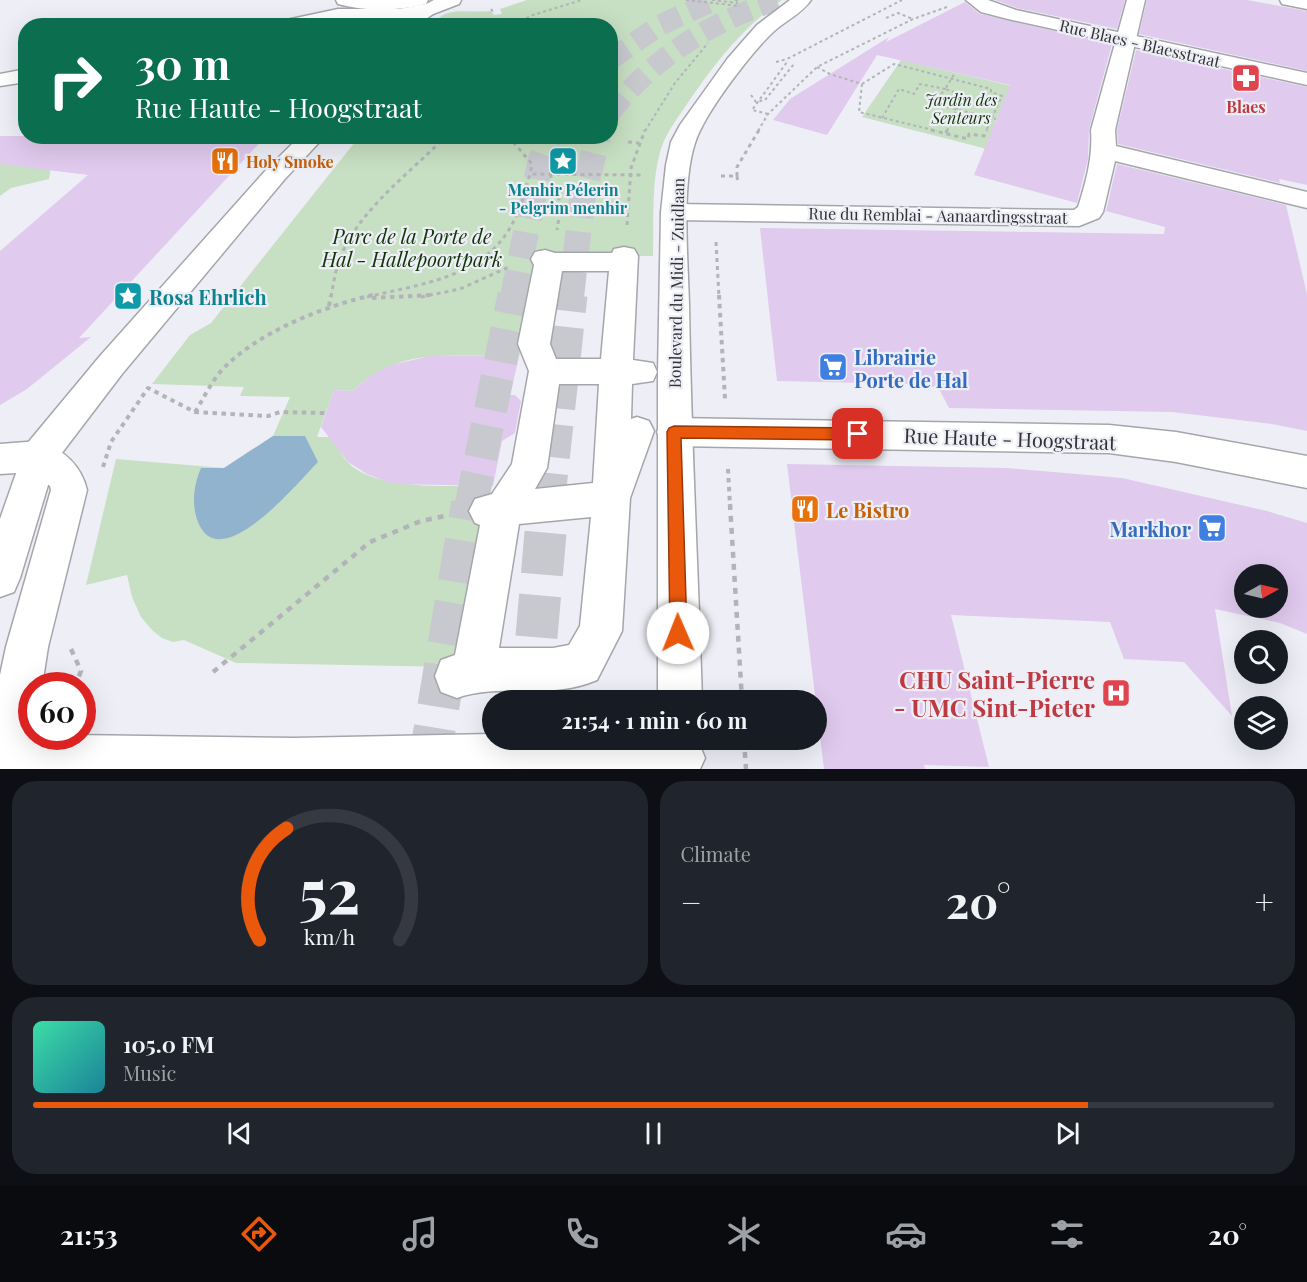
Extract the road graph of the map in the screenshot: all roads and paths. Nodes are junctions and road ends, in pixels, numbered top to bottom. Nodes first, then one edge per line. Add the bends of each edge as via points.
1 (319, 0) edge
2 (452, 0) edge
3 (582, 0) edge
4 (686, 0) edge
5 (712, 0) edge
6 (802, 0) edge
7 (975, 0) edge
8 (1136, 0) edge
9 (1289, 0) edge
10 (738, 2) edge
11 (1307, 3) edge
12 (422, 5) edge
13 (953, 5) dead end
14 (336, 16) edge
15 (412, 18) edge
16 (527, 18) edge
17 (886, 18) dead end
18 (913, 19) junction
19 (1126, 41) junction
20 (787, 62) dead end
21 (794, 64) dead end
22 (817, 67) junction
23 (955, 73) dead end
24 (18, 77) edge
25 (951, 79) junction
26 (1307, 79) edge
27 (0, 80) edge
28 (862, 84) junction
29 (945, 90) junction
30 (750, 96) dead end
31 (756, 102) junction
32 (956, 110) junction
33 (768, 114) junction
34 (882, 118) junction
35 (994, 119) junction
36 (946, 133) junction
37 (628, 142) dead end
38 (640, 143) dead end
39 (306, 144) edge
40 (438, 144) edge
41 (515, 144) edge
42 (1106, 151) junction
43 (530, 174) junction
44 (550, 174) junction
45 (677, 175) junction
46 (737, 176) dead end
47 (1307, 200) edge
48 (674, 212) junction
49 (544, 258) junction
50 (365, 298) junction
51 (329, 306) junction
52 (545, 371) junction
53 (629, 372) junction
54 (195, 412) junction
55 (326, 413) dead end
56 (726, 431) junction
57 (656, 432) junction
58 (39, 456) junction
59 (0, 459) edge
60 (104, 465) dead end
61 (1307, 472) edge
62 (611, 498) junction
63 (493, 511) junction
64 (0, 578) edge
65 (213, 672) dead end
66 (679, 690) edge
67 (741, 690) edge
68 (745, 750) edge
69 (681, 756) edge
70 (3, 758) edge
71 (746, 769) edge

1 - 14 street via 331,7
2 - 12 street
3 - 16 path
4 - 10 path
5 - 10 path
6 - 45 street, Boulevard du Midi - Zuidlaan via 764,29 735,62 683,142
7 - 19 street, Rue Blaes - Blaesstraat via 988,8
8 - 19 street, Rue du Remblai - Aanaardingsstraat
9 - 11 street
12 - 14 street via 399,15
12 - 14 street via 365,5
12 - 15 street
13 - 18 path
17 - 18 path via 898,13
18 - 22 path
19 - 26 street, Rue Blaes - Blaesstraat
19 - 42 street, Rue du Remblai - Aanaardingsstraat via 1103,130
20 - 31 path
21 - 31 path via 765,100
22 - 28 path
22 - 33 path
23 - 25 path
24 - 27 street
25 - 28 path via 894,64
25 - 29 path
25 - 35 path via 991,89 1002,96
28 - 34 path via 859,112
29 - 32 path via 963,95
29 - 32 path via 939,97 949,100 943,106
29 - 34 path via 920,84 914,94 899,89
30 - 31 path
31 - 33 path via 752,110
32 - 35 path
32 - 36 path
33 - 46 path via 737,167
34 - 36 path
35 - 36 path via 984,135 969,134 968,138
37 - 38 path
39 - 58 street via 174,292
40 - 51 path via 368,217 345,247
41 - 43 path via 532,164
42 - 47 street
42 - 48 street, Rue du Remblai - Aanaardingsstraat via 1090,213 1079,218
43 - 44 path
43 - 50 path via 511,227 484,257 430,282
44 - 45 path
44 - 49 path via 561,205 558,228 547,244
45 - 48 street, Boulevard du Midi - Zuidlaan
48 - 57 street, Boulevard du Midi - Zuidlaan
49 - 50 path via 444,294 408,299
49 - 52 street via 534,344
49 - 53 street via 624,259
50 - 51 path
51 - 54 path via 242,353 222,370
52 - 53 street
52 - 63 street via 529,468
53 - 62 street
54 - 55 path via 268,416 280,412
54 - 60 path via 148,388 111,442
56 - 57 street, Rue Haute - Hoogstraat
56 - 61 street, Rue Haute - Hoogstraat via 1109,439 1176,447
56 - 67 path
57 - 62 street
57 - 66 street, Boulevard du Midi - Zuidlaan
58 - 59 street
58 - 64 street
58 - 70 street via 66,478 69,490 27,647
62 - 63 street
62 - 63 street via 601,631 582,665 553,670 466,673
63 - 65 path via 422,521 370,542
68 - 71 path
69 - 70 street via 294,762

